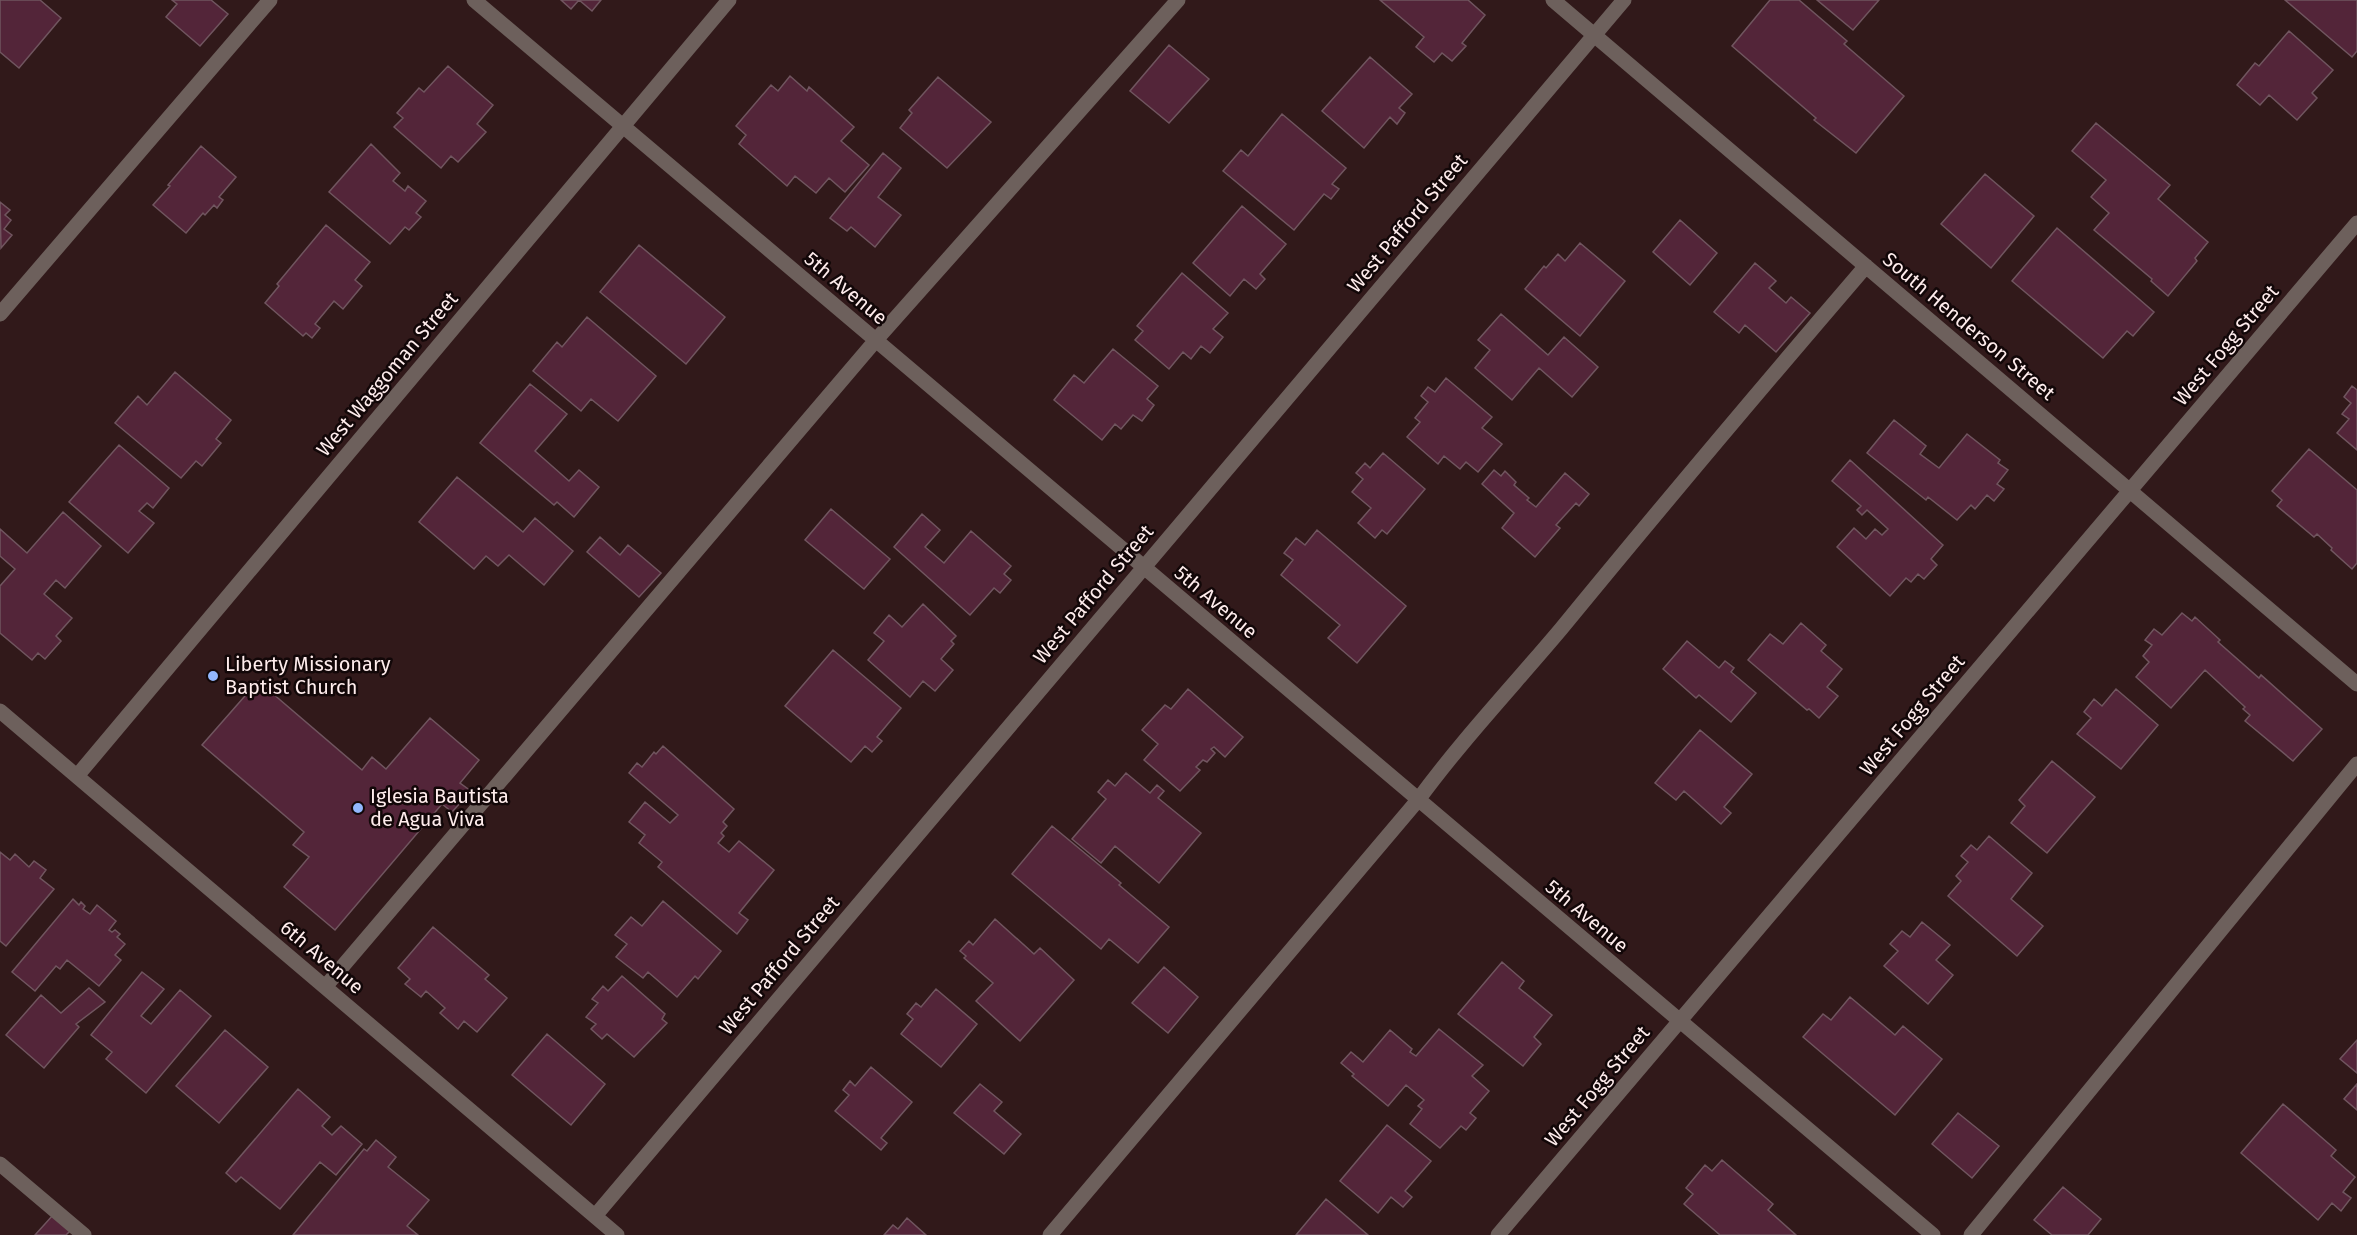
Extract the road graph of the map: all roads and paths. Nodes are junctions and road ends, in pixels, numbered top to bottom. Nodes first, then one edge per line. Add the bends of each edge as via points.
1 (270, 0) edge
2 (474, 0) edge
3 (729, 0) edge
4 (1178, 0) edge
5 (1553, 0) edge
6 (1624, 0) edge
7 (1594, 35) junction
8 (622, 127) junction
9 (2357, 223) edge
10 (1866, 266) junction
11 (0, 314) edge
12 (876, 340) junction
13 (2130, 491) junction
14 (1143, 567) junction
15 (2357, 684) edge
16 (0, 711) edge
17 (2357, 764) edge
18 (77, 776) junction
19 (1418, 800) junction
20 (325, 987) junction
21 (1680, 1021) junction
22 (0, 1164) edge
23 (595, 1216) junction
24 (84, 1235) edge
25 (617, 1235) edge
26 (1050, 1235) edge
27 (1498, 1235) edge
28 (1933, 1235) edge
29 (1971, 1235) edge

1 - 11 street
2 - 8 street, 5th Avenue
3 - 8 street, West Waggoman Street
4 - 12 street
5 - 7 street, South Henderson Street
6 - 7 street, West Pafford Street
7 - 10 street, South Henderson Street
7 - 14 street, West Pafford Street
8 - 12 street, 5th Avenue
8 - 18 street, West Waggoman Street
9 - 13 street, West Fogg Street
10 - 13 street, South Henderson Street
10 - 19 street via 1450,755
12 - 14 street, 5th Avenue
12 - 20 street
13 - 15 street, South Henderson Street
13 - 21 street, West Fogg Street
14 - 19 street, 5th Avenue
14 - 23 street, West Pafford Street
16 - 18 street, 6th Avenue
17 - 29 street
18 - 20 street, 6th Avenue
19 - 21 street, 5th Avenue
19 - 26 street
20 - 23 street, 6th Avenue
21 - 27 street, West Fogg Street
21 - 28 street, 5th Avenue
22 - 24 street
23 - 25 street, 6th Avenue

